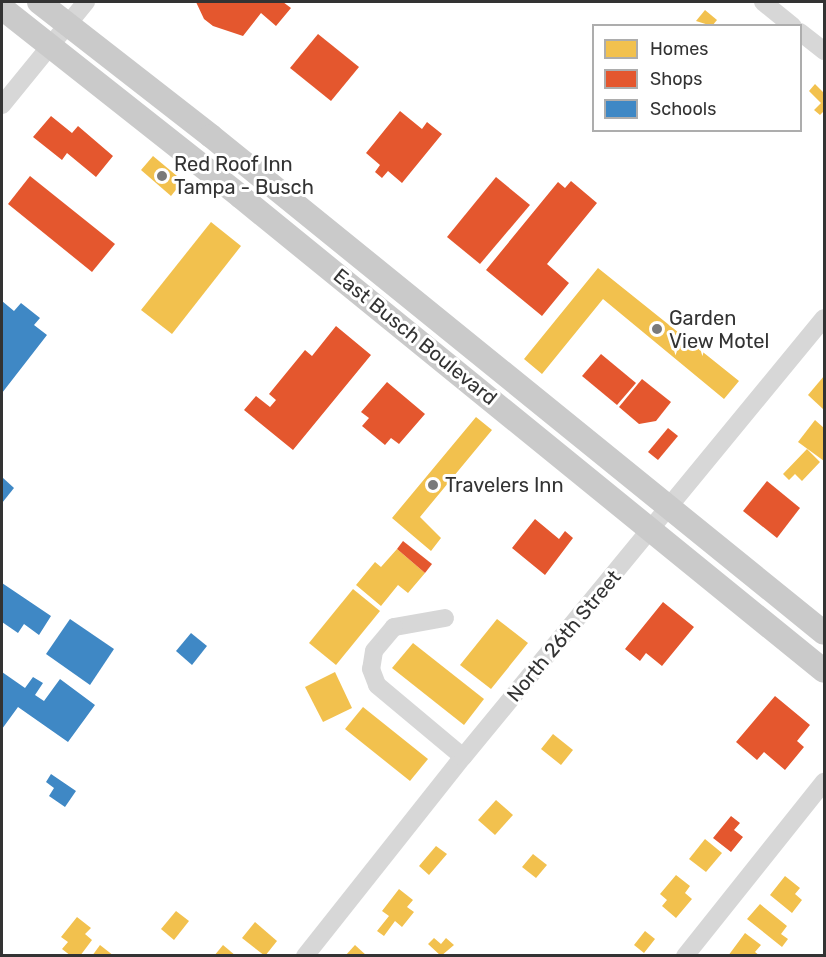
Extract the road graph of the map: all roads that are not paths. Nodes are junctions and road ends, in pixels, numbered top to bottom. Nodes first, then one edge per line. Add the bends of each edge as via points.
1 (39, 2) edge
2 (86, 2) edge
3 (763, 2) edge
4 (2, 9) edge
5 (67, 24) junction
6 (790, 24) edge
7 (802, 33) edge
8 (48, 47) junction
9 (825, 51) edge
10 (2, 105) edge
11 (311, 253) junction
12 (825, 318) edge
13 (457, 335) junction
14 (671, 507) junction
15 (652, 530) junction
16 (445, 618) dead end
17 (825, 633) edge
18 (825, 671) edge
19 (463, 757) junction
20 (825, 782) edge
21 (305, 956) edge
22 (685, 956) edge

1 - 5 main road, East Busch Boulevard
2 - 5 street
3 - 6 street
4 - 8 main road, East Busch Boulevard
5 - 8 street
5 - 13 main road, East Busch Boulevard
7 - 9 street
8 - 10 street
8 - 11 main road, East Busch Boulevard
11 - 13 main road via 350,266 438,337
11 - 15 main road, East Busch Boulevard
12 - 14 street, North 26th Street
13 - 14 main road, East Busch Boulevard
14 - 15 street, North 26th Street
14 - 17 main road, East Busch Boulevard
15 - 18 main road, East Busch Boulevard
15 - 19 street, North 26th Street
16 - 19 street via 394,627 374,651 370,669 377,685
19 - 21 street, North 26th Street
20 - 22 street

